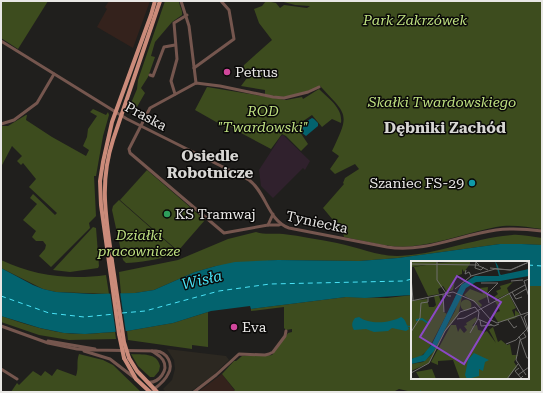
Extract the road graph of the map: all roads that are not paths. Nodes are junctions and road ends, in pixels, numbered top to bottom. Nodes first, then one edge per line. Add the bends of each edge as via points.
1 (155, 1) edge
2 (160, 1) edge
3 (181, 1) edge
4 (221, 1) edge
5 (187, 15) junction
6 (1, 41) edge
7 (176, 45) junction
8 (194, 68) junction
9 (54, 74) junction
10 (150, 75) dead end
11 (196, 83) junction
12 (319, 86) dead end
13 (176, 94) junction
14 (115, 112) junction
15 (121, 115) junction
16 (1, 124) edge
17 (140, 126) junction
18 (273, 214) junction
19 (281, 224) junction
20 (268, 225) junction
21 (542, 231) edge
22 (111, 261) junction
23 (1, 326) edge
24 (286, 331) dead end
25 (46, 342) junction
26 (77, 349) junction
27 (96, 350) junction
28 (152, 351) junction
29 (127, 358) junction
30 (1, 369) edge
31 (17, 379) dead end
32 (136, 379) junction
33 (147, 382) junction
34 (152, 391) edge
35 (194, 392) edge

1 - 14 main road
2 - 15 main road
3 - 5 street
4 - 8 street via 229,10 234,40
5 - 7 street via 174,23
5 - 8 street
6 - 9 street, Praska
7 - 10 street via 164,47 153,76
7 - 13 street via 177,59 172,81
8 - 11 street
9 - 14 street, Praska
9 - 16 street via 37,103 14,120
11 - 12 street via 284,98 308,92
11 - 13 street
13 - 17 street via 150,108
14 - 15 street, Praska
14 - 22 main road via 100,181 101,205
15 - 17 street, Praska
15 - 22 main road via 108,154 104,182
17 - 18 street, Praska via 249,180 258,188
17 - 20 street, Tyniecka via 129,151 221,231 224,233
18 - 19 street, Praska
18 - 20 street
19 - 20 street, Tyniecka
19 - 21 street, Tyniecka via 298,230 400,248 424,246 514,228
22 - 29 main road, bridge
23 - 25 street
24 - 35 street via 273,352 266,355 239,354
25 - 26 street
25 - 27 street
26 - 27 street
26 - 32 street via 110,359
27 - 28 street
28 - 33 street via 161,357 164,368 158,379
28 - 34 street via 164,354 170,365 167,377
29 - 32 main road
29 - 33 main road
30 - 31 street
32 - 34 main road
33 - 34 main road

